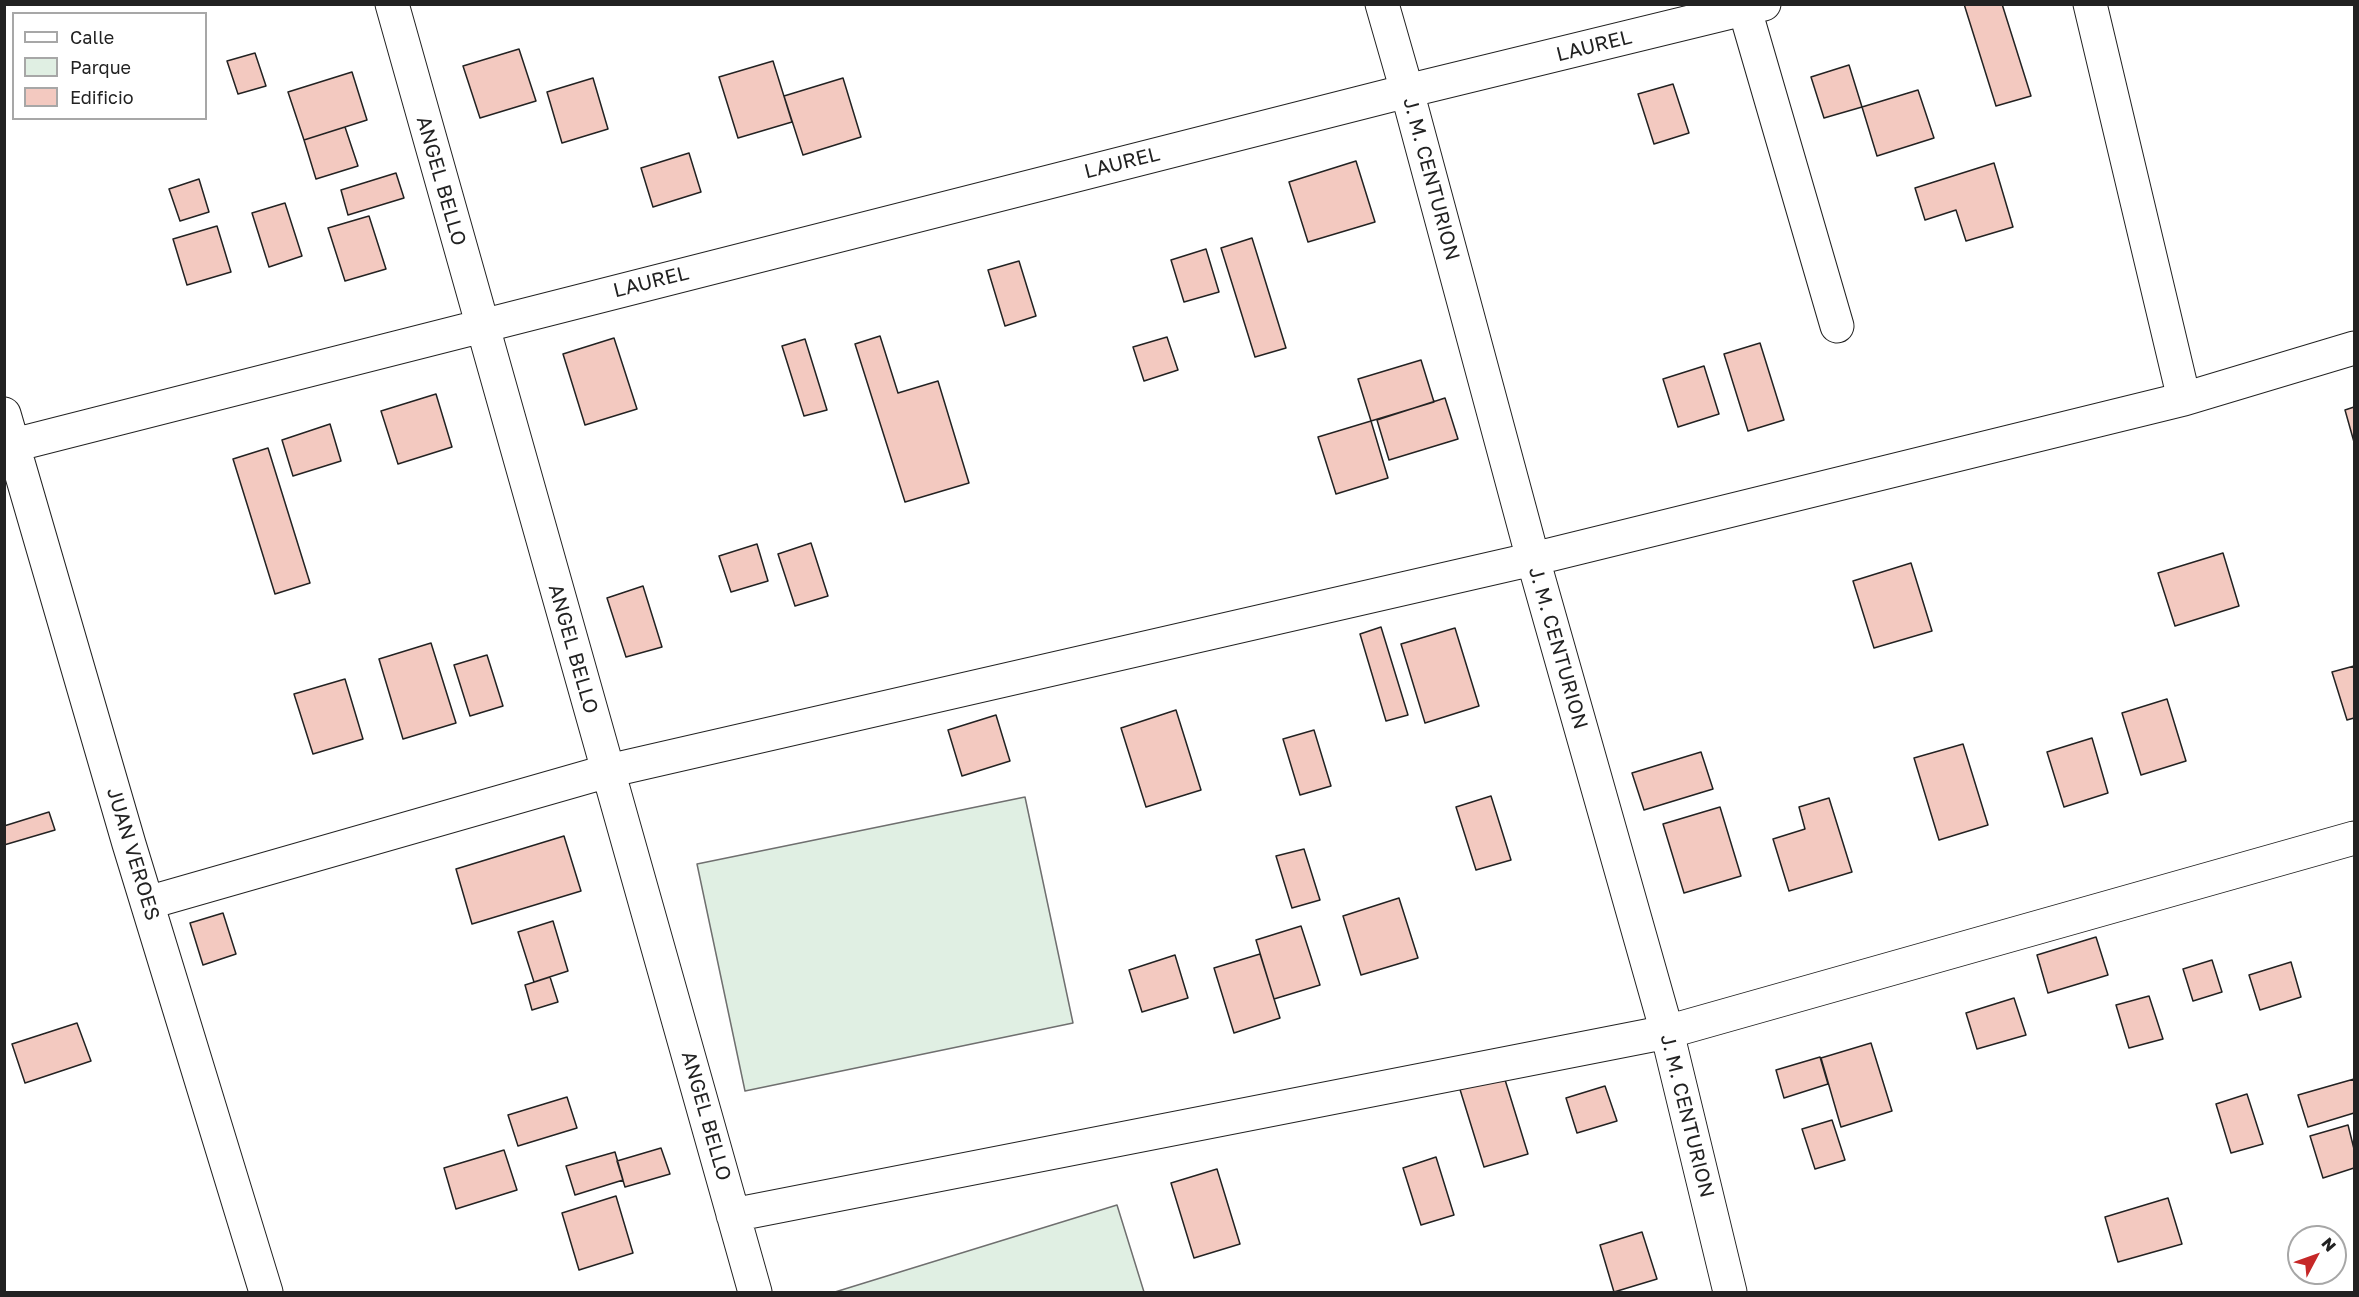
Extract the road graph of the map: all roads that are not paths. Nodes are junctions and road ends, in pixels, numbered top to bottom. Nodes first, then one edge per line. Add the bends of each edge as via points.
1 (392, 4) edge
2 (1382, 4) edge
3 (2090, 4) edge
4 (1755, 7) edge
5 (1407, 91) junction
6 (482, 325) junction
7 (1837, 326) dead end
8 (2355, 348) edge
9 (2184, 399) junction
10 (4, 414) edge
11 (14, 445) junction
12 (1533, 559) junction
13 (608, 771) junction
14 (2355, 838) edge
15 (147, 903) junction
16 (1667, 1032) junction
17 (733, 1215) junction
18 (266, 1293) edge
19 (755, 1293) edge
20 (1730, 1293) edge

1 - 6 street, ANGEL BELLO
2 - 5 street, J. M. CENTURION
3 - 9 street
4 - 5 street, LAUREL
4 - 7 street
5 - 6 street, LAUREL
5 - 12 street, J. M. CENTURION
6 - 11 street, LAUREL
6 - 13 street, ANGEL BELLO
8 - 9 street
9 - 12 street
10 - 11 street, JUAN VEROES
11 - 15 street, JUAN VEROES
12 - 13 street
12 - 16 street, J. M. CENTURION
13 - 15 street
13 - 17 street, ANGEL BELLO
14 - 16 street
15 - 18 street, JUAN VEROES
16 - 17 street
16 - 20 street, J. M. CENTURION
17 - 19 street, ANGEL BELLO

